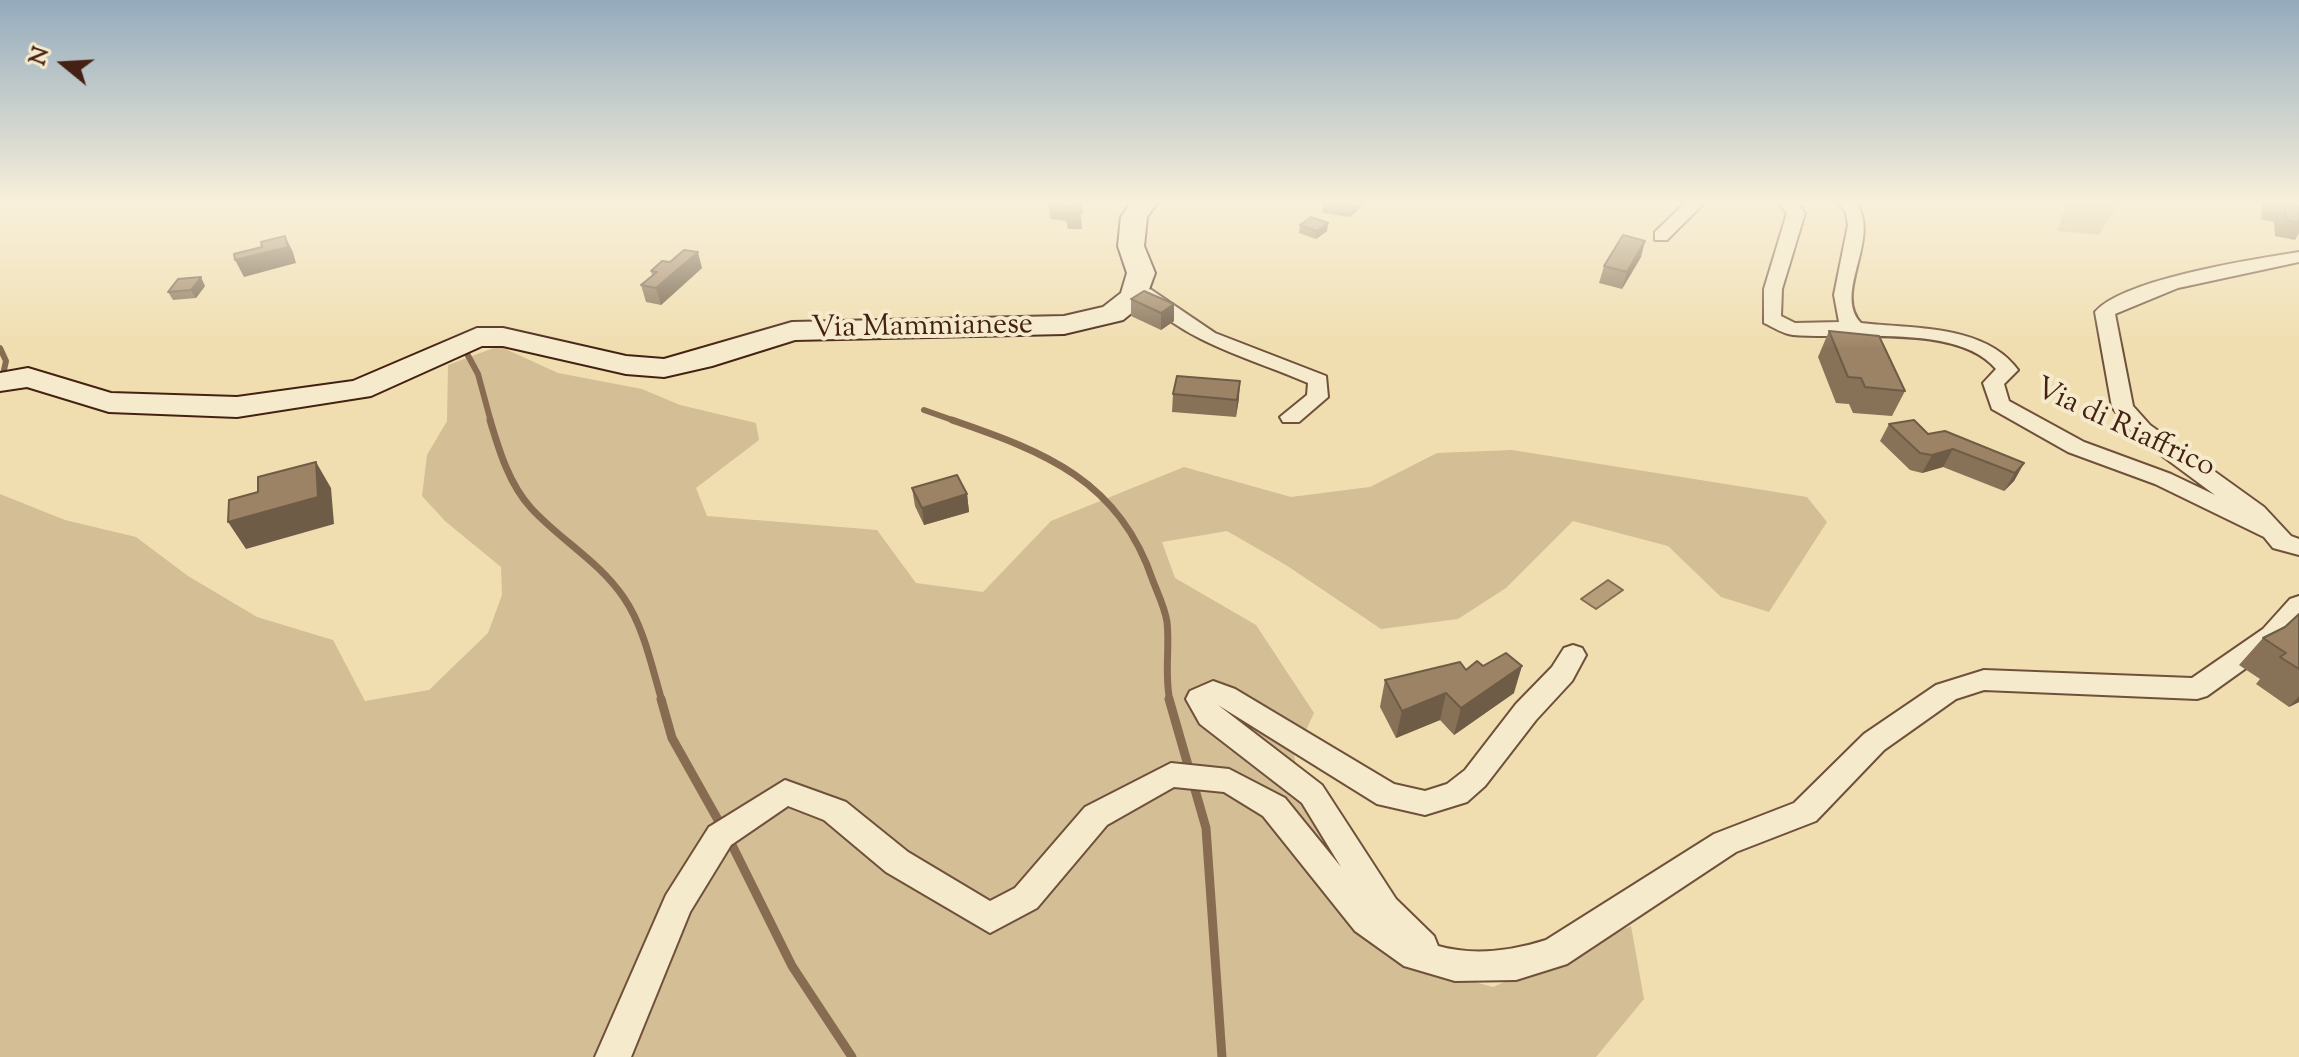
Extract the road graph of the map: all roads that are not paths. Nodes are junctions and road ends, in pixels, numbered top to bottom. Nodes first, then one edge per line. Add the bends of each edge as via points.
1 (1133, 250) edge
2 (1785, 250) edge
3 (1852, 250) edge
4 (2299, 257) edge
5 (1141, 273) junction
6 (1855, 328) junction
7 (0, 382) edge
8 (1291, 417) dead end
9 (2285, 540) edge
10 (2299, 561) edge
11 (2299, 605) edge
12 (1573, 655) dead end
13 (1455, 966) junction
14 (613, 1057) edge

1 - 5 main road
2 - 6 street via 1771,319 1792,329
3 - 6 street via 1841,307
4 - 9 street, Via di Riaffrico via 2202,278 2105,312 2123,407 2142,430 2223,487
5 - 7 main road, Via Mammianese via 1134,297 1113,314 1064,325 792,331 664,368 626,365 503,337 477,337 360,389 237,407 109,402 28,377
5 - 8 street via 1165,312 1197,333 1319,380 1317,397
6 - 9 street, Via di Riaffrico via 1987,349 2002,358 2008,370 1993,383 2000,404 2076,447 2163,479
9 - 10 street
11 - 13 street via 2272,636 2197,689 1984,680 1946,692 1874,742 1805,812 1725,843 1555,953 1516,965
12 - 13 street via 1475,778 1457,793 1425,803 1387,795 1225,696 1213,692 1200,699 1210,716 1312,794 1407,936
13 - 14 street via 1416,955 1366,921 1274,807 1229,781 1171,775 1096,816 1026,898 990,918 897,862 835,811 785,792 720,836 677,905

